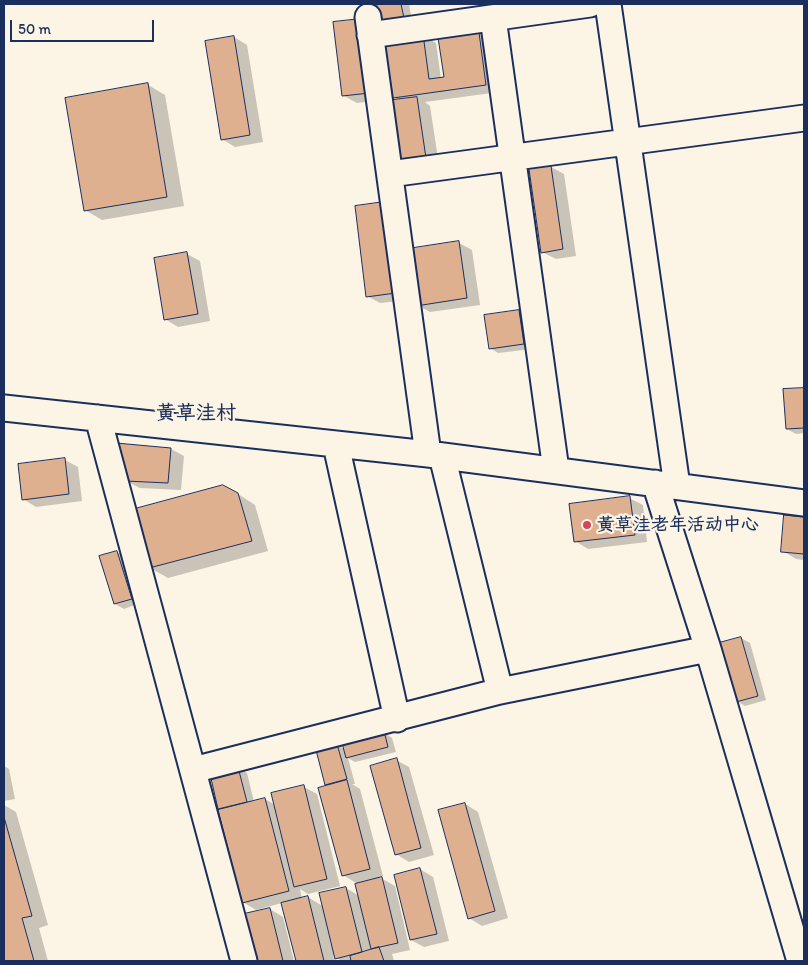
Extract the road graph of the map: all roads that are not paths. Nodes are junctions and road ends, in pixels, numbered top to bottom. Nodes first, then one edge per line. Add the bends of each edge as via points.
1 (590, 4) edge
2 (608, 4) edge
3 (493, 18) junction
4 (804, 118) edge
5 (628, 141) junction
6 (514, 158) junction
7 (390, 174) junction
8 (4, 408) edge
9 (98, 418) junction
10 (336, 445) junction
11 (435, 455) junction
12 (556, 470) junction
13 (666, 484) junction
14 (804, 503) edge
15 (708, 649) junction
16 (500, 691) junction
17 (397, 719) junction
18 (193, 770) junction
19 (244, 961) edge
20 (800, 961) edge

1 - 3 street
2 - 5 street
3 - 6 street
3 - 7 street via 369,26
4 - 5 street
5 - 6 street
5 - 13 street
6 - 7 street
6 - 12 street
7 - 11 street
8 - 9 street
9 - 10 street
9 - 18 street
10 - 11 street
10 - 17 street
11 - 12 street
11 - 16 street
12 - 13 street
13 - 14 street
13 - 15 street
15 - 16 street
15 - 20 street
16 - 17 street
17 - 18 street
18 - 19 street

